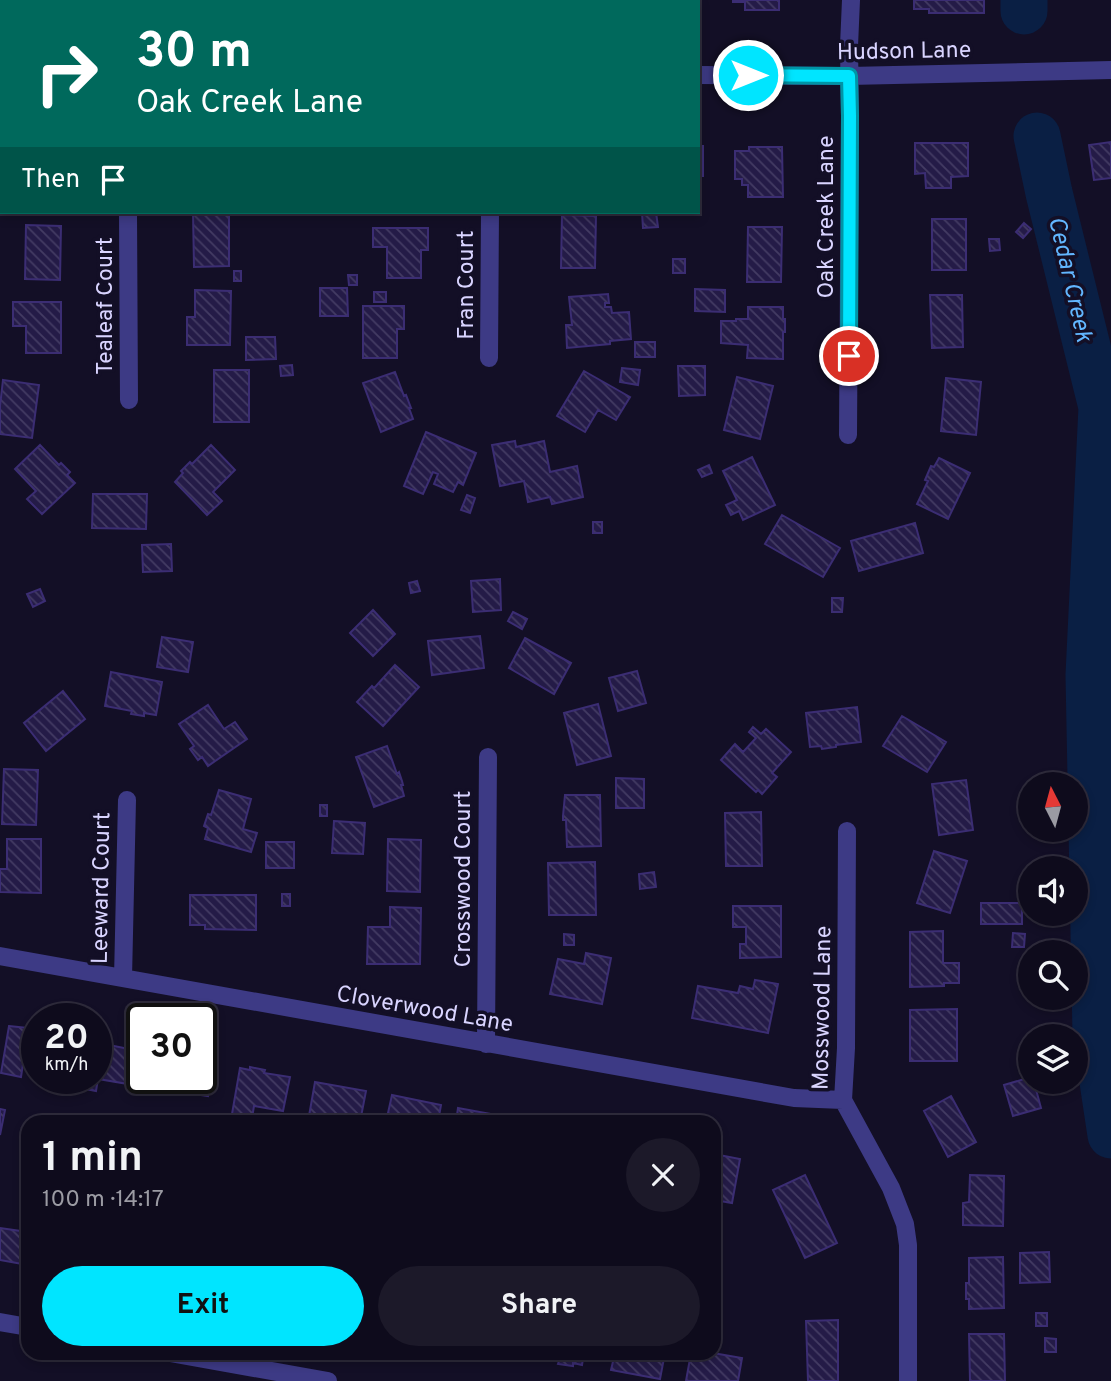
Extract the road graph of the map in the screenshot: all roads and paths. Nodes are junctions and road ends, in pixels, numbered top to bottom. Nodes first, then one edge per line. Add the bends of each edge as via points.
1 (851, 0) edge
2 (1111, 70) edge
3 (700, 75) edge
4 (849, 76) junction
5 (128, 214) edge
6 (490, 214) edge
7 (489, 358) dead end
8 (129, 400) dead end
9 (848, 435) dead end
10 (488, 757) dead end
11 (127, 800) dead end
12 (847, 831) dead end
13 (0, 956) edge
14 (123, 978) junction
15 (486, 1044) junction
16 (843, 1100) junction
17 (0, 1322) edge
18 (21, 1326) edge
19 (210, 1360) edge
20 (328, 1381) edge
21 (908, 1381) edge

1 - 4 street, Oak Creek Lane
2 - 4 street, Hudson Lane
3 - 4 street, Hudson Lane
4 - 9 street, Oak Creek Lane
5 - 8 street, Tealeaf Court
6 - 7 street, Fran Court
10 - 15 street, Crosswood Court
11 - 14 street, Leeward Court
12 - 16 street, Mosswood Lane
13 - 14 street, Cloverwood Lane
14 - 15 street, Cloverwood Lane
15 - 16 street, Cloverwood Lane via 794,1098
16 - 21 street, Mosswood Lane via 891,1188 905,1224
17 - 18 street
19 - 20 street

